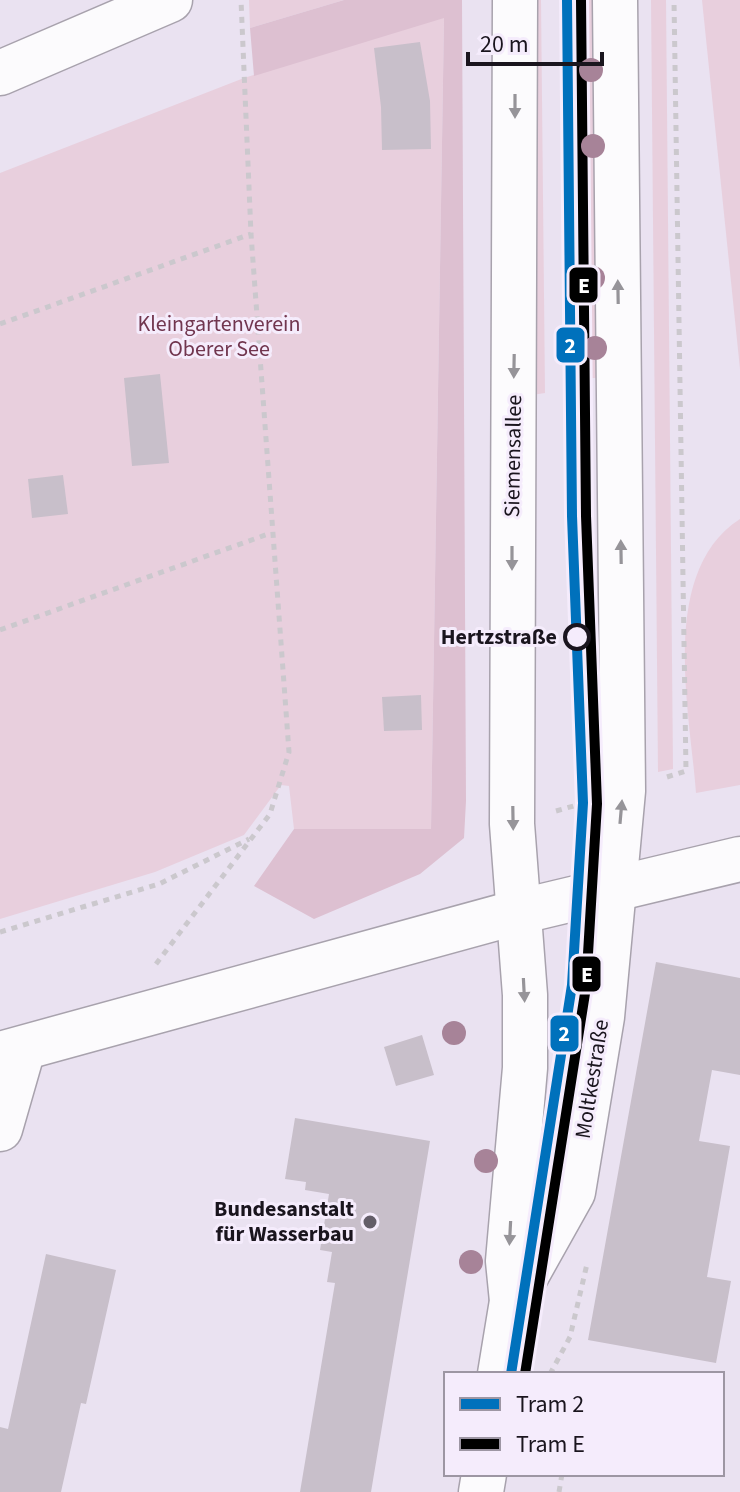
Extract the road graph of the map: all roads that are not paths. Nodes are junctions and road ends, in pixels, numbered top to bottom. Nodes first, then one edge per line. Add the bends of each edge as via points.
1 (170, 0) edge
2 (515, 0) edge
3 (615, 0) edge
4 (0, 73) edge
5 (740, 859) edge
6 (614, 890) junction
7 (518, 912) junction
8 (12, 1052) edge
9 (0, 1129) edge
10 (512, 1301) junction
11 (500, 1372) edge

1 - 4 main road
2 -> 7 main road, Siemensallee via 512,789
6 -> 3 main road via 623,791
5 - 6 main road
6 - 7 main road
6 - 10 main road, Moltkestraße via 602,1017 573,1192
7 - 8 main road
7 -> 10 main road, Moltkestraße via 525,1068 508,1261
8 - 9 main road
10 - 11 main road, Moltkestraße

